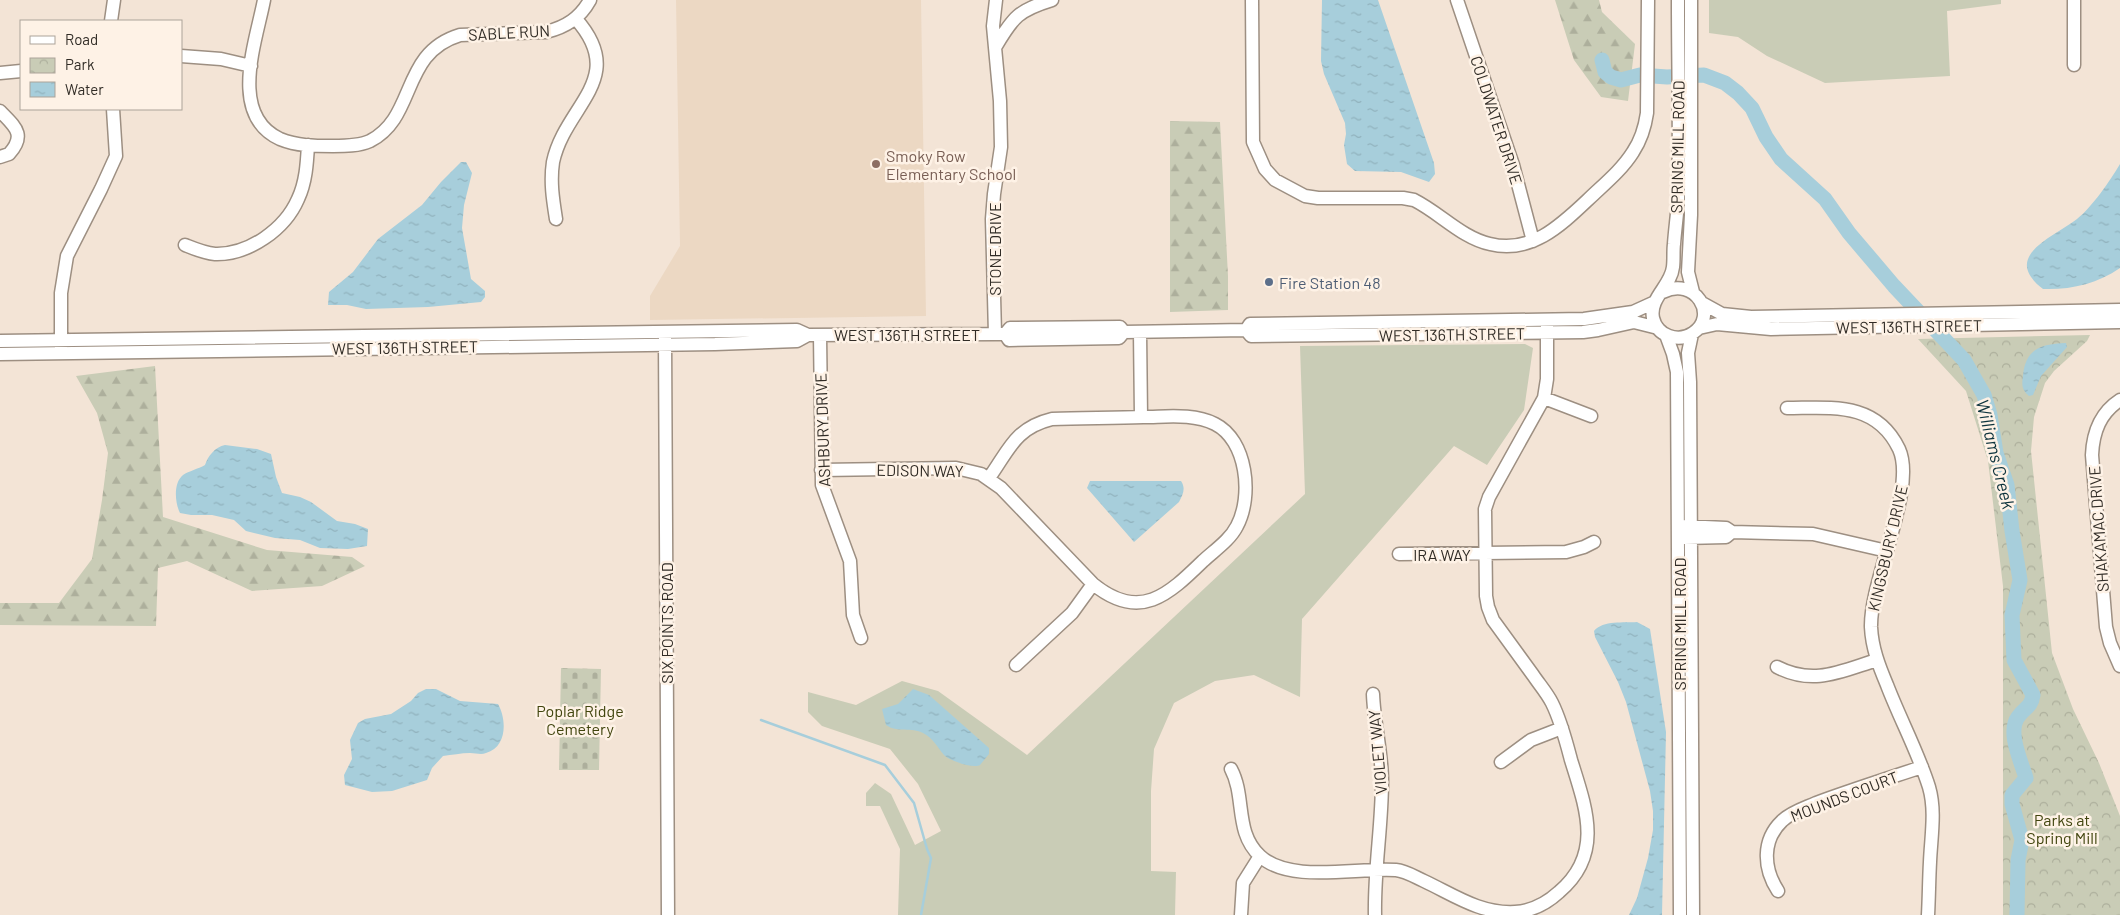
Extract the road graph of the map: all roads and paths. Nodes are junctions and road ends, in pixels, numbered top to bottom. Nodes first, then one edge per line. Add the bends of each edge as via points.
1 (114, 0) edge
2 (264, 0) edge
3 (590, 0) edge
4 (996, 0) edge
5 (1019, 0) edge
6 (1052, 0) edge
7 (1252, 0) edge
8 (1457, 0) edge
9 (1648, 0) edge
10 (1678, 0) edge
11 (1691, 0) edge
12 (2074, 0) edge
13 (1036, 4) junction
14 (576, 18) junction
15 (111, 20) edge
16 (996, 46) junction
17 (182, 56) edge
18 (2074, 65) dead end
19 (251, 66) junction
20 (1684, 66) junction
21 (20, 71) edge
22 (0, 73) edge
23 (1684, 83) junction
24 (113, 110) edge
25 (0, 111) edge
26 (308, 145) junction
27 (0, 157) edge
28 (556, 219) dead end
29 (1533, 241) junction
30 (186, 244) dead end
31 (1663, 292) junction
32 (1698, 298) junction
33 (1655, 302) junction
34 (2120, 310) edge
35 (2120, 322) edge
36 (1547, 327) junction
37 (1662, 331) junction
38 (1695, 331) junction
39 (1140, 332) junction
40 (1000, 334) junction
41 (814, 335) junction
42 (665, 338) junction
43 (60, 339) junction
44 (0, 341) edge
45 (61, 353) junction
46 (0, 354) edge
47 (1544, 398) junction
48 (2120, 400) edge
49 (1787, 408) dead end
50 (1592, 416) dead end
51 (1141, 417) junction
52 (821, 470) junction
53 (989, 478) junction
54 (1685, 532) junction
55 (1594, 542) dead end
56 (1887, 551) junction
57 (1485, 553) junction
58 (1400, 554) dead end
59 (1094, 584) junction
60 (861, 638) dead end
61 (1877, 660) junction
62 (1016, 666) dead end
63 (2120, 666) edge
64 (1777, 667) dead end
65 (1373, 694) dead end
66 (1562, 728) junction
67 (1501, 762) dead end
68 (1922, 767) junction
69 (1230, 769) dead end
70 (1260, 856) junction
71 (1375, 870) junction
72 (1778, 891) dead end
73 (668, 915) edge
74 (1241, 915) edge
75 (1375, 915) edge
76 (1680, 915) edge
77 (1693, 915) edge
78 (1928, 915) edge

1 - 15 street
2 - 19 street, SABLE RUN
3 - 14 street
4 - 16 street, STONE DRIVE via 993,26
5 - 13 street
6 - 13 street
7 - 29 street via 1253,142 1275,180 1305,196 1318,198 1414,200 1476,239 1490,244 1518,245
8 - 29 street, COLDWATER DRIVE via 1514,165
9 - 29 street via 1645,126 1635,150 1628,161 1556,229
10 - 20 street, SPRING MILL ROAD
11 - 20 street, SPRING MILL ROAD
12 - 18 street
13 - 16 street via 1013,20
14 - 26 street, SABLE RUN via 546,32 448,38 427,54 393,119 380,134 358,145
14 - 28 street via 593,43 597,60 588,93 565,130 553,161 551,183
16 - 40 street, STONE DRIVE via 1001,147 992,212
17 - 19 street
19 - 26 street, SABLE RUN via 250,102 260,122 276,137
20 - 23 street, SPRING MILL ROAD
21 - 22 street
23 - 31 street, SPRING MILL ROAD via 1673,268
23 - 32 street, SPRING MILL ROAD via 1691,215 1688,272
24 - 43 street via 116,156 66,256
25 - 27 street via 18,131 18,140 10,154
26 - 30 street via 306,174 298,200 269,235 250,246 216,254 202,252
31 - 32 street via 1678,287
31 - 33 street
32 - 34 street, WEST 136TH STREET via 1718,313 1738,316
32 - 38 street via 1703,316
33 - 36 street, WEST 136TH STREET via 1620,314
33 - 37 street via 1653,316
35 - 38 street, WEST 136TH STREET via 1772,329 1717,324
36 - 37 street, WEST 136TH STREET via 1598,330 1634,322
36 - 39 street, WEST 136TH STREET via 1250,324 1246,330
36 - 47 street
37 - 38 street via 1679,338
37 - 54 street, SPRING MILL ROAD via 1674,354 1677,372
38 - 54 street, SPRING MILL ROAD via 1688,356
39 - 40 street, WEST 136TH STREET via 1124,332 1120,327 1010,328
39 - 51 street
40 - 41 street, WEST 136TH STREET
41 - 42 street, WEST 136TH STREET via 797,330
41 - 52 street, ASHBURY DRIVE
42 - 43 street, WEST 136TH STREET
42 - 45 street, WEST 136TH STREET
42 - 73 street, SIX POINTS ROAD
43 - 44 street, WEST 136TH STREET
43 - 45 street
45 - 46 street, WEST 136TH STREET
47 - 50 street
47 - 57 street via 1489,496 1485,508
48 - 63 street, SHAKAMAC DRIVE via 2099,423 2092,455 2106,627
49 - 56 street, KINGSBURY DRIVE via 1850,409 1873,419 1892,437 1902,457 1904,474
51 - 53 street, EDISON WAY via 1040,422 1019,436
51 - 59 street, EDISON WAY via 1201,419 1227,432 1244,467 1243,512 1232,534 1164,596 1134,603 1118,600
52 - 53 street, EDISON WAY via 956,468
52 - 60 street, ASHBURY DRIVE via 824,495 850,561 853,615
53 - 59 street, EDISON WAY
54 - 56 street via 1726,528 1732,532 1813,534
54 - 76 street, SPRING MILL ROAD
54 - 77 street, SPRING MILL ROAD
55 - 57 street, IRA WAY via 1566,552
56 - 61 street, KINGSBURY DRIVE via 1872,613 1872,640
57 - 58 street, IRA WAY
57 - 66 street via 1488,607 1493,620 1552,702
59 - 62 street via 1072,613
61 - 64 street via 1834,674 1814,676 1792,674
61 - 68 street, KINGSBURY DRIVE
65 - 71 street, VIOLET WAY via 1382,779
66 - 67 street via 1531,740
66 - 71 street via 1585,806 1588,837 1580,867 1553,898 1518,912 1489,911 1404,872
68 - 72 street, MOUNDS COURT via 1838,794 1782,821 1770,838 1766,857
68 - 78 street, KINGSBURY DRIVE via 1932,807
69 - 70 street via 1240,792 1243,829 1250,845
70 - 71 street via 1275,866 1293,870
70 - 74 street via 1243,882
71 - 75 street, VIOLET WAY

